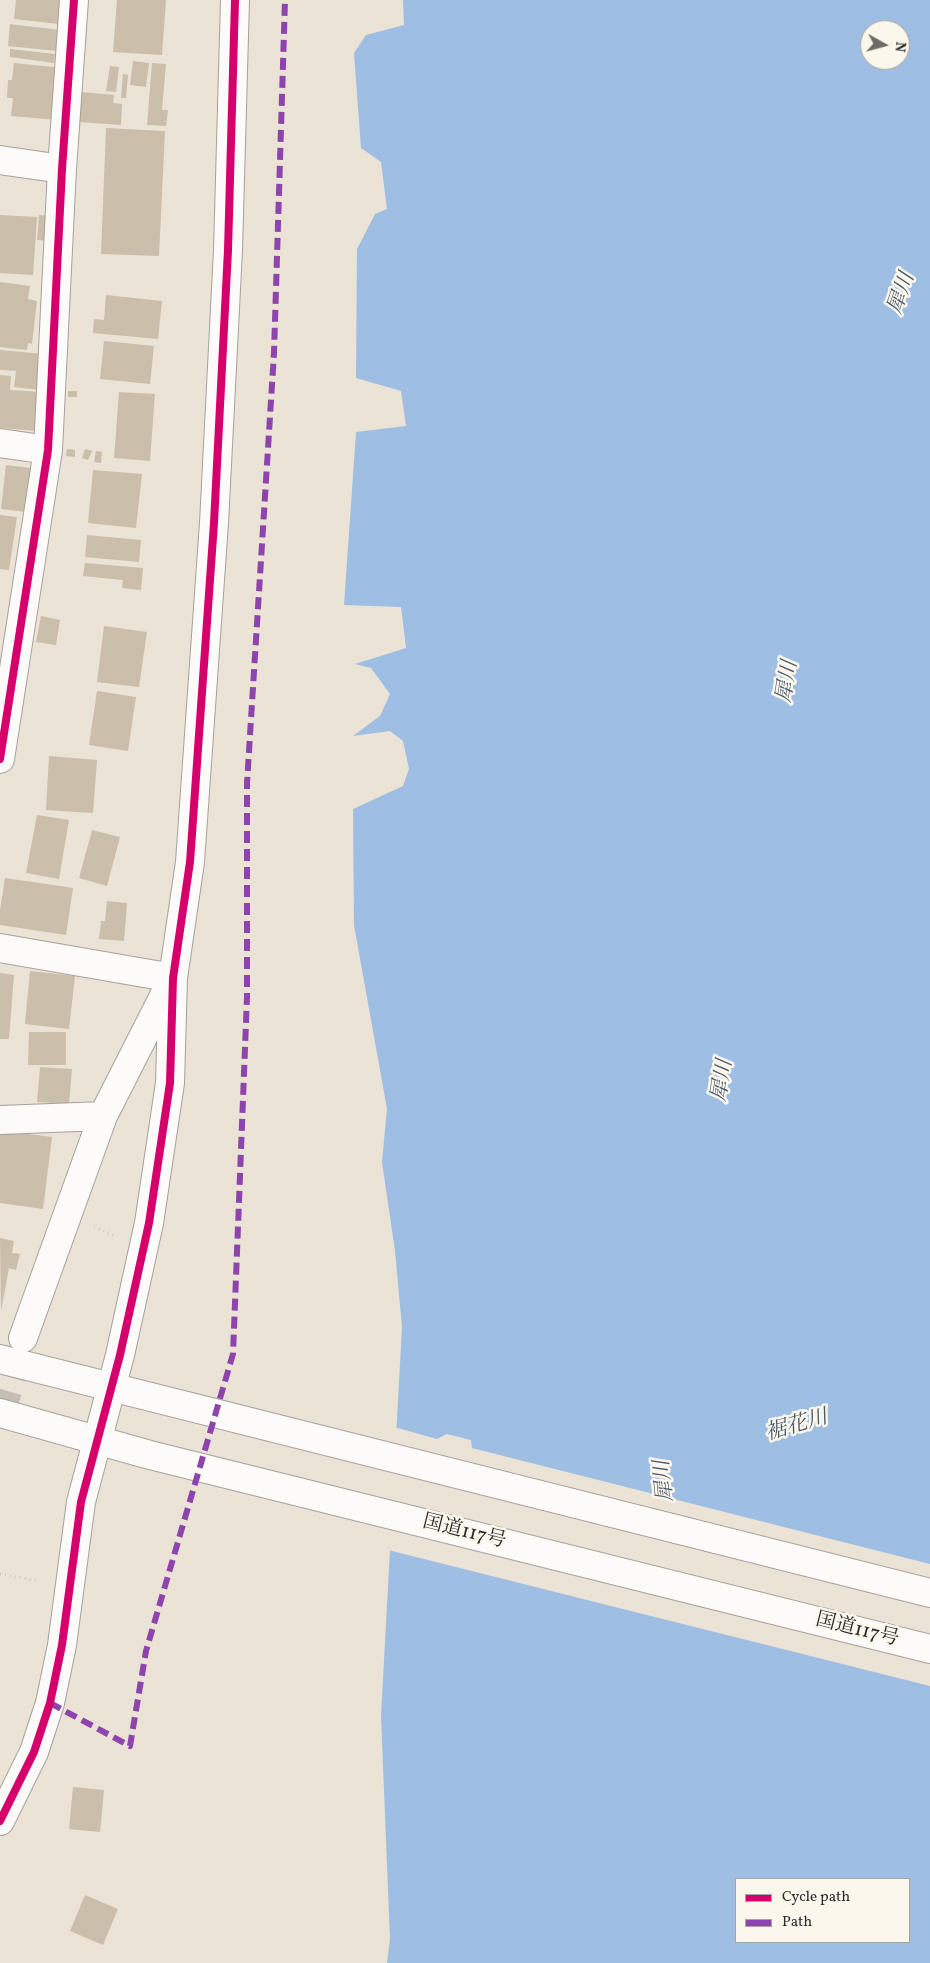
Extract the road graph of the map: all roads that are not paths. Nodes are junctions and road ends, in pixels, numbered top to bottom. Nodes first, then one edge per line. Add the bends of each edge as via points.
1 (74, 0) edge
2 (235, 0) edge
3 (0, 160) edge
4 (62, 169) junction
5 (0, 443) edge
6 (48, 450) junction
7 (0, 759) edge
8 (0, 948) edge
9 (173, 978) junction
10 (103, 1116) junction
11 (0, 1120) edge
12 (23, 1338) tunnel mouth
13 (0, 1359) edge
14 (112, 1386) junction
15 (0, 1413) edge
16 (97, 1441) junction
17 (930, 1593) edge
18 (930, 1649) edge
19 (0, 1821) edge

1 - 4 main road
2 - 9 main road via 228,250 214,523 190,862
3 - 4 main road
4 - 6 main road
5 - 6 main road
6 - 7 main road
8 - 9 main road
9 - 10 main road
9 - 14 main road via 170,1083 154,1195
10 - 11 main road
10 - 12 main road
13 - 14 main road
14 - 16 main road
14 - 17 main road
15 - 16 main road, 国道117号
16 - 18 main road, 国道117号
16 - 19 main road via 81,1502 62,1645 50,1703 34,1752

